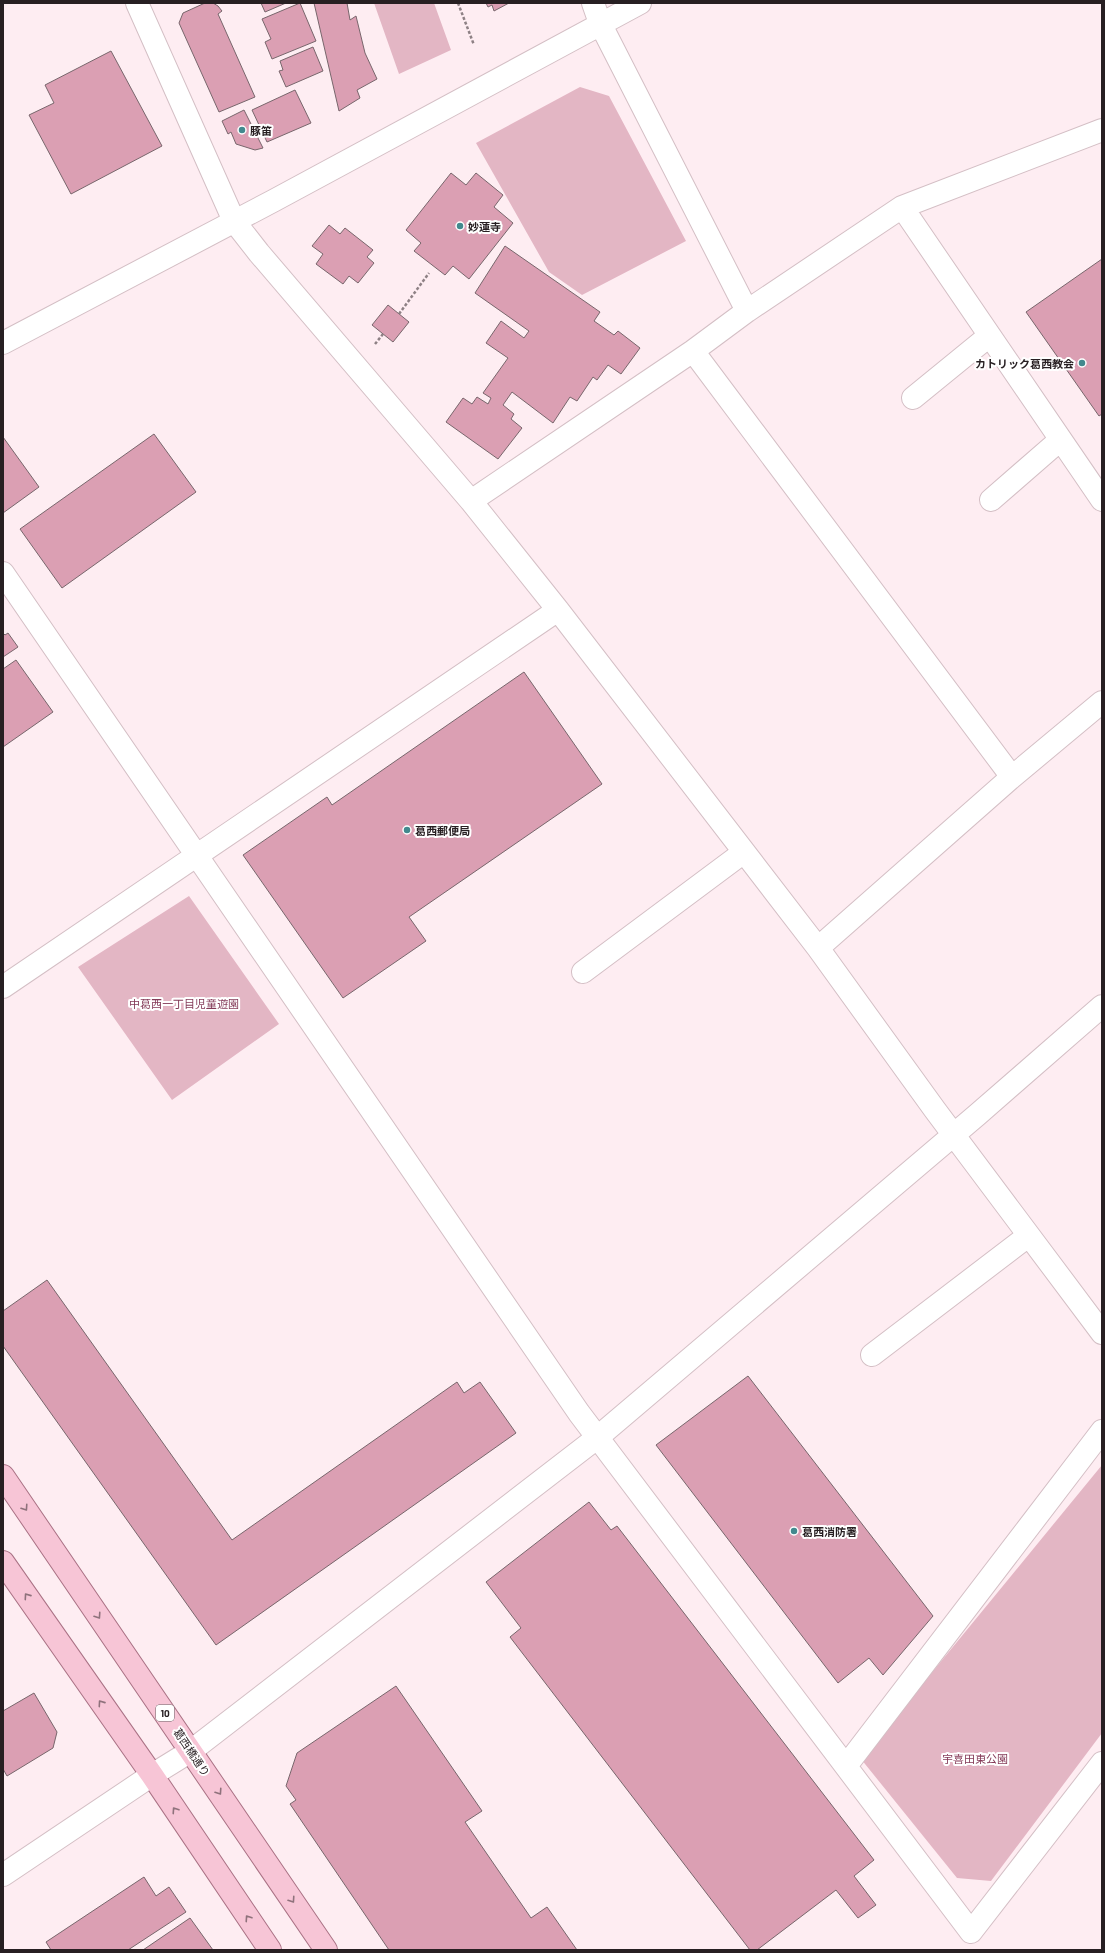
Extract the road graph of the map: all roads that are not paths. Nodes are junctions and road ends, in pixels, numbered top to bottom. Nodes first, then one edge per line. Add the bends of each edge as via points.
1 (137, 3) edge
2 (593, 3) edge
3 (640, 3) edge
4 (600, 23) junction
5 (1102, 130) edge
6 (902, 207) junction
7 (234, 221) junction
8 (747, 311) junction
9 (989, 336) junction
10 (3, 343) edge
11 (693, 351) junction
12 (913, 398) dead end
13 (1060, 440) junction
14 (991, 500) dead end
15 (1102, 500) edge
16 (471, 501) junction
17 (3, 573) edge
18 (558, 610) junction
19 (1102, 702) edge
20 (1012, 777) junction
21 (744, 852) junction
22 (197, 854) junction
23 (818, 948) junction
24 (584, 972) dead end
25 (3, 988) edge
26 (1102, 1006) edge
27 (953, 1134) junction
28 (1028, 1236) junction
29 (1102, 1333) edge
30 (872, 1355) dead end
31 (1102, 1431) edge
32 (598, 1437) junction
33 (3, 1476) edge
34 (3, 1562) edge
35 (191, 1751) junction
36 (1102, 1764) edge
37 (846, 1766) junction
38 (152, 1775) junction
39 (3, 1875) edge
40 (270, 1950) edge
41 (326, 1950) edge

1 - 7 street
2 - 4 street
3 - 4 street
4 - 7 street
4 - 8 street
5 - 6 street
6 - 8 street
6 - 9 street
7 - 10 street
7 - 16 street
8 - 11 street
9 - 12 street
9 - 13 street
11 - 16 street
11 - 20 street
13 - 14 street
13 - 15 street
16 - 18 street
17 - 22 street
18 - 21 street
18 - 22 street
19 - 20 street
20 - 23 street
21 - 23 street
21 - 24 street
22 - 25 street
22 - 32 street via 579,1413
23 - 27 street
26 - 27 street
27 - 28 street
27 - 32 street
28 - 29 street
28 - 30 street
31 - 37 street
32 - 35 street
32 - 37 street
33 -> 35 main road, 葛西橋通り / 10
38 -> 34 main road
35 - 38 street
35 -> 41 main road, 葛西橋通り / 10
36 - 37 street via 971,1932
38 - 39 street
40 -> 38 main road

